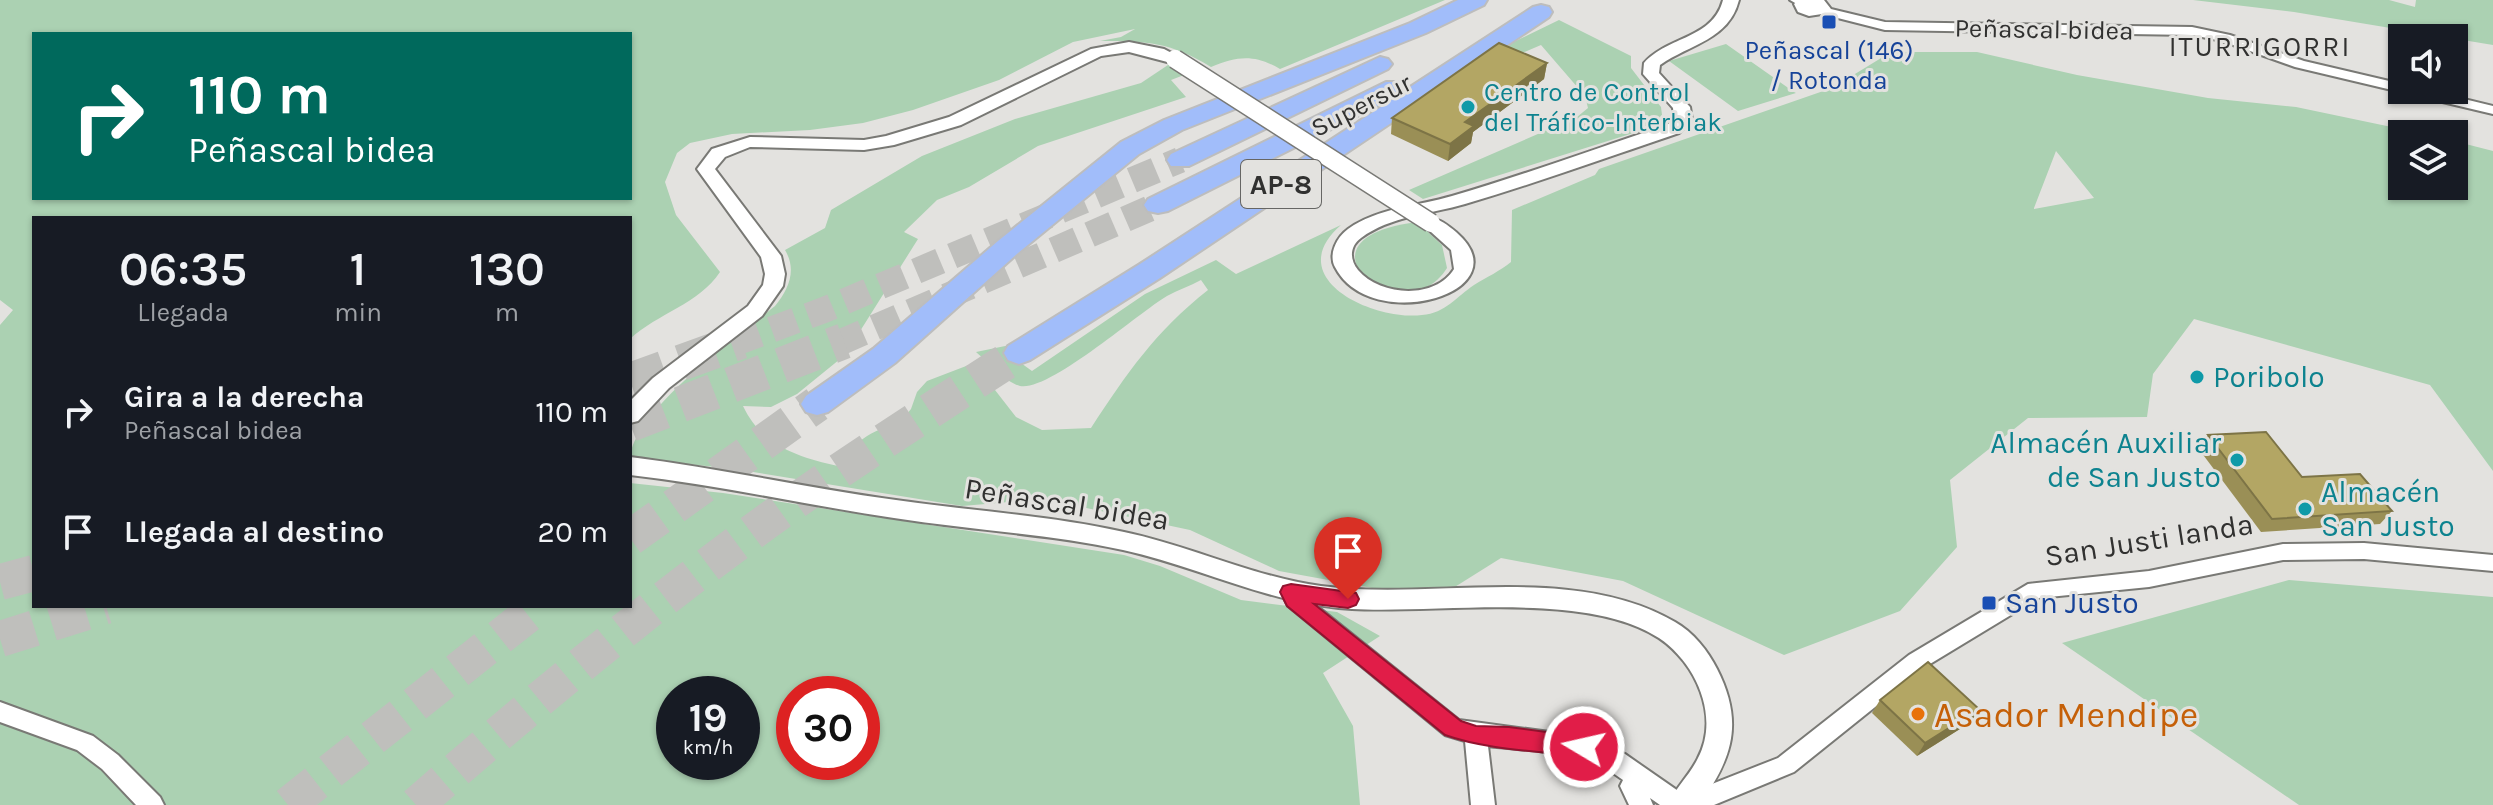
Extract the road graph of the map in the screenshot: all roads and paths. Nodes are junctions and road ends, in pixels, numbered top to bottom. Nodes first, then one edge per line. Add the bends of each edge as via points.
1 (1476, 0) edge
2 (1499, 0) edge
3 (1731, 0) edge
4 (1800, 1) edge
5 (1551, 6) edge
6 (2388, 85) edge
7 (2468, 104) edge
8 (2493, 110) edge
9 (1180, 160) tunnel mouth
10 (1158, 205) tunnel mouth
11 (1414, 212) edge
12 (1414, 212) edge
13 (1414, 212) edge
14 (1414, 212) edge
15 (1019, 353) tunnel mouth
16 (817, 404) tunnel mouth
17 (632, 413) edge
18 (632, 466) edge
19 (2493, 563) edge
20 (1291, 592) junction
21 (0, 712) edge
22 (1476, 736) junction
23 (1637, 777) junction
24 (152, 805) edge
25 (1483, 805) edge
26 (1641, 805) edge
27 (1683, 805) edge

1 - 16 highway via 1187,119 1130,148 884,356
2 - 9 highway, Supersur / AP-8
3 - 11 street, bridge via 1728,16 1718,25 1652,63 1651,74 1684,114 1673,129
4 - 6 street, Peñascal bidea via 1885,26 2192,31
5 - 10 highway, Supersur / AP-8
5 - 15 highway, AP-8
7 - 8 street
12 - 13 street, bridge via 1351,236 1341,259 1362,286 1391,297 1429,296 1459,276 1462,251
14 - 17 street, bridge via 1175,59 1145,49 1109,50 1082,58 955,121 910,137 864,145 733,146 713,156 706,169 771,256 773,286 755,311 661,383
18 - 20 street, Peñascal bidea via 1123,540
19 - 27 street, San Justi landa via 2364,551 2283,552 2149,579 2035,590 1917,661 1786,765
20 - 22 street via 1453,728
20 - 27 street, Peñascal bidea via 1348,599 1575,602 1622,610 1667,630 1694,654 1712,682 1719,716 1714,754
21 - 24 street via 85,743
22 - 23 street via 1584,747 1620,761
22 - 25 street
23 - 26 street via 1632,786
23 - 27 street

